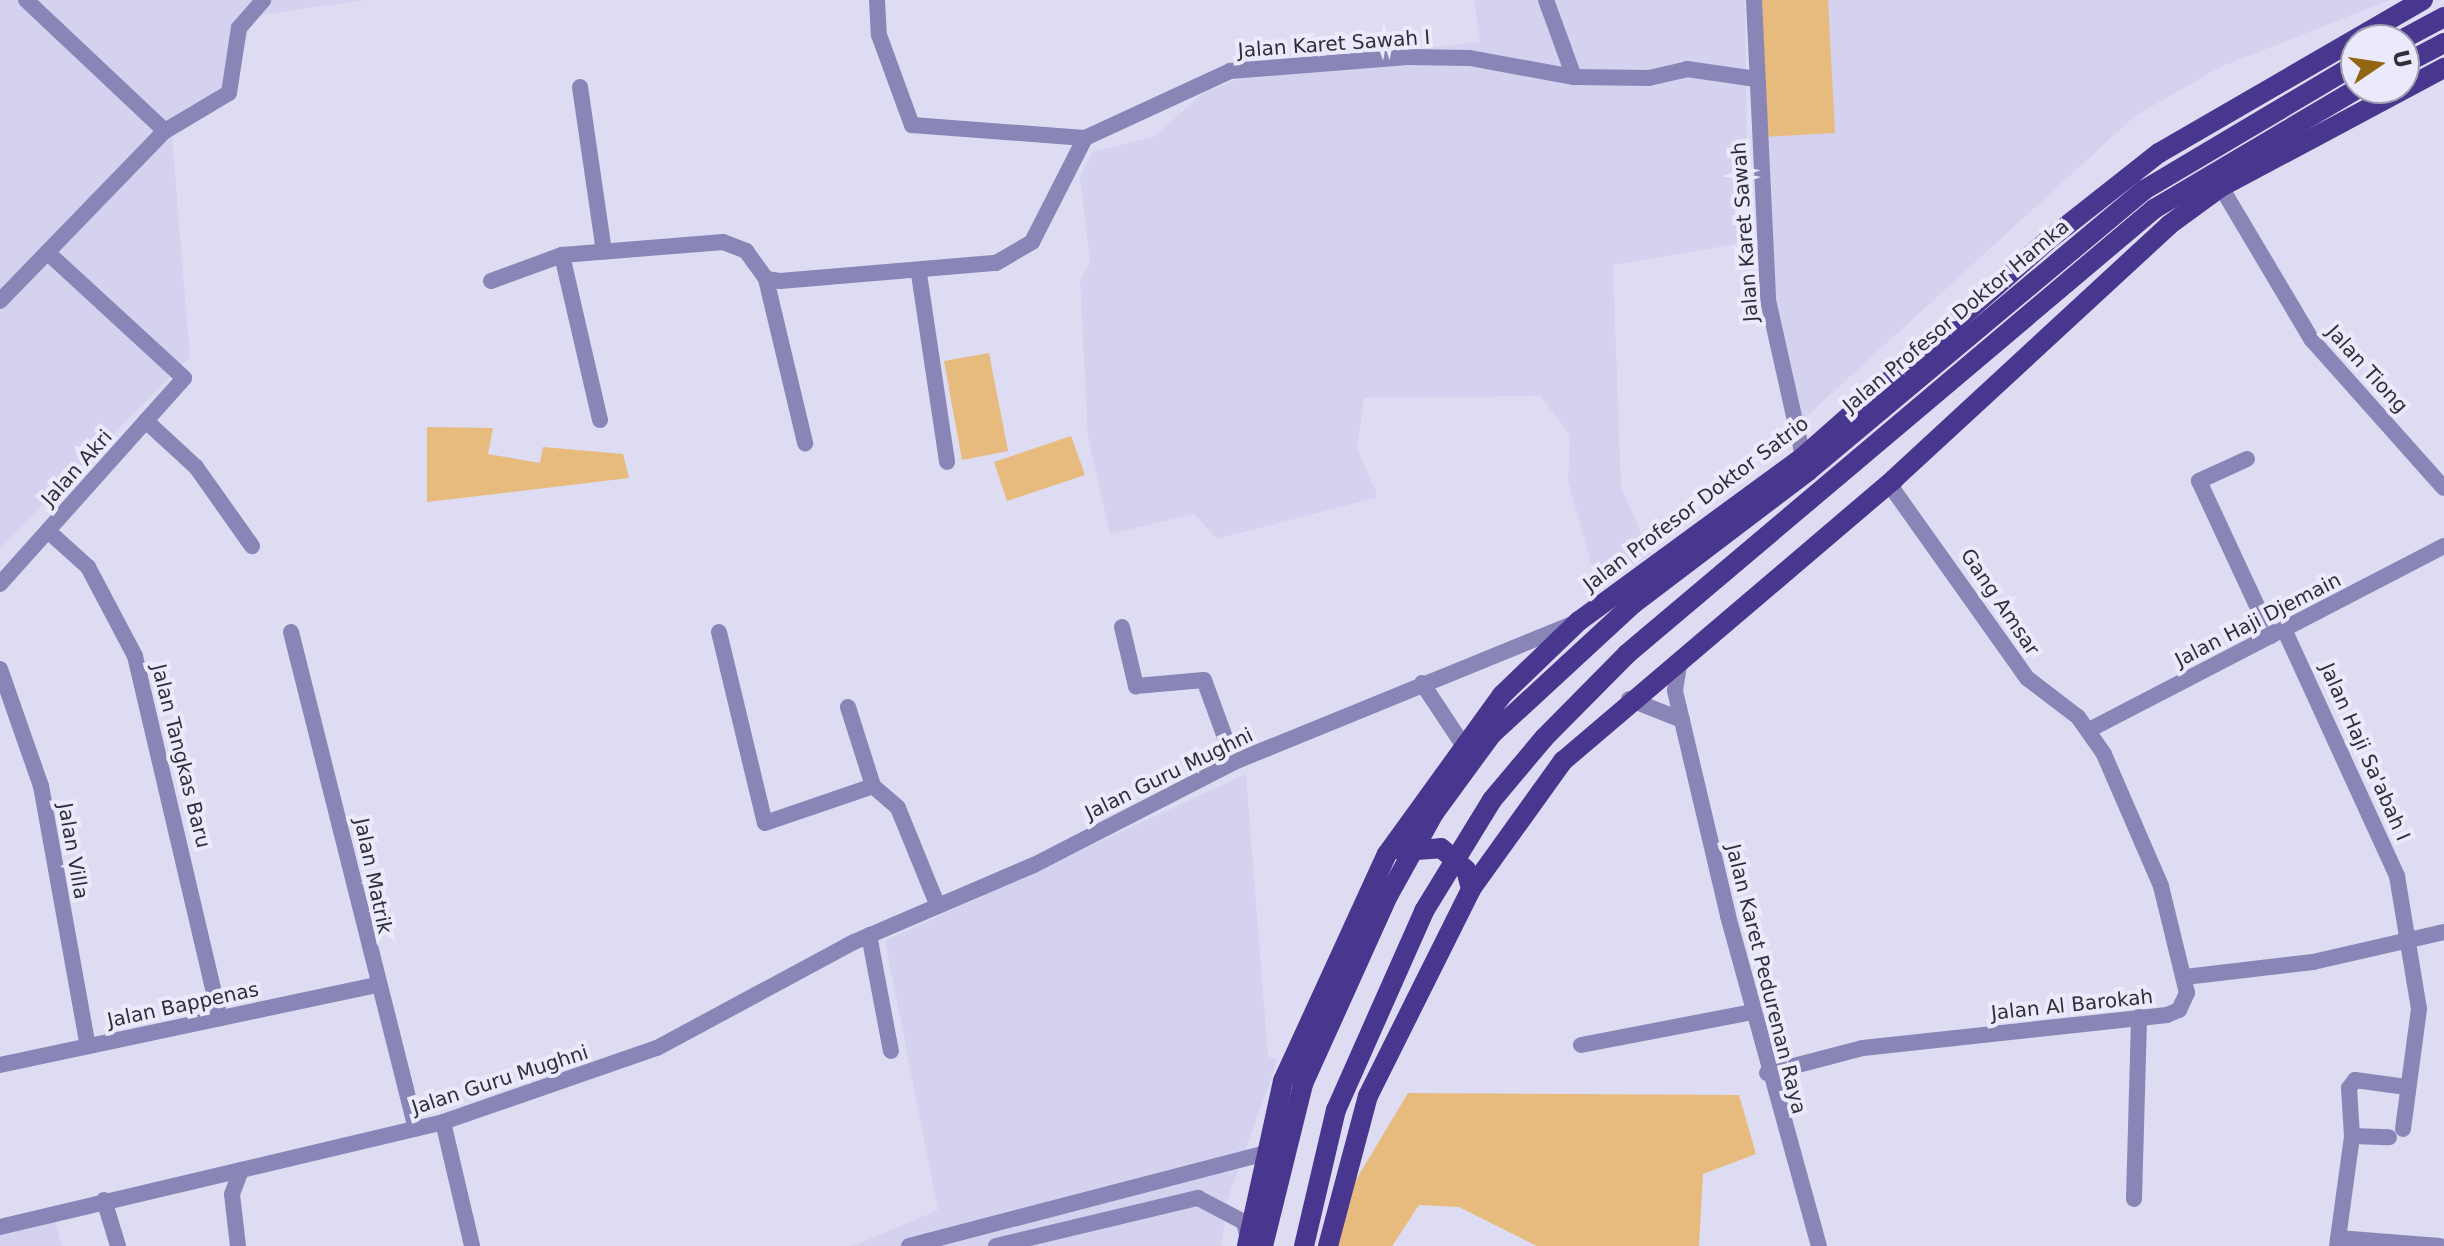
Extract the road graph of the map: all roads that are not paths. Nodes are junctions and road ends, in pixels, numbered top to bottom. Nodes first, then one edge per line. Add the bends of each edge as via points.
1 (26, 0) edge
2 (263, 0) edge
3 (877, 0) edge
4 (1546, 0) edge
5 (1754, 0) edge
6 (2423, 0) edge
7 (2444, 17) edge
8 (2420, 30) edge
9 (2444, 43) edge
10 (2420, 56) edge
11 (2444, 68) edge
12 (2340, 74) edge
13 (1574, 77) junction
14 (1756, 79) junction
15 (2270, 85) junction
16 (580, 87) dead end
17 (2340, 99) edge
18 (165, 131) junction
19 (1085, 138) junction
20 (2180, 139) junction
21 (2290, 149) junction
22 (2221, 187) junction
23 (604, 251) junction
24 (47, 252) junction
25 (562, 255) junction
26 (919, 274) junction
27 (766, 279) junction
28 (491, 281) dead end
29 (0, 301) edge
30 (600, 420) dead end
31 (146, 421) junction
32 (805, 443) dead end
33 (1803, 457) junction
34 (2247, 459) dead end
35 (947, 462) dead end
36 (1889, 484) junction
37 (2444, 488) edge
38 (48, 531) junction
39 (252, 546) dead end
40 (2444, 546) edge
41 (0, 584) edge
42 (1579, 621) junction
43 (1122, 627) dead end
44 (291, 632) dead end
45 (719, 632) dead end
46 (2278, 632) junction
47 (1681, 657) junction
48 (0, 669) edge
49 (1422, 683) junction
50 (1628, 699) junction
51 (848, 707) dead end
52 (1682, 720) junction
53 (2089, 730) junction
54 (1463, 745) junction
55 (1234, 762) junction
56 (873, 786) junction
57 (1387, 854) junction
58 (1471, 889) junction
59 (937, 904) junction
60 (2444, 932) edge
61 (869, 935) junction
62 (2412, 940) junction
63 (2185, 977) junction
64 (375, 985) junction
65 (1752, 1012) junction
66 (2139, 1017) junction
67 (220, 1018) junction
68 (1581, 1045) dead end
69 (88, 1046) junction
70 (891, 1051) dead end
71 (0, 1065) edge
72 (1767, 1073) junction
73 (2407, 1087) junction
74 (443, 1122) junction
75 (416, 1129) junction
76 (2352, 1136) junction
77 (1263, 1154) junction
78 (241, 1170) junction
79 (1191, 1172) junction
80 (1198, 1198) junction
81 (2134, 1199) dead end
82 (104, 1200) junction
83 (0, 1227) edge
84 (2337, 1242) edge
85 (1253, 1243) edge
86 (118, 1246) edge
87 (238, 1246) edge
88 (472, 1246) edge
89 (909, 1246) edge
90 (996, 1246) edge
91 (1304, 1246) edge
92 (1328, 1246) edge
93 (1819, 1246) edge
94 (2440, 1246) edge

1 - 18 street
2 - 18 street via 239,28 229,93
3 - 19 street via 879,35 912,125
4 - 13 street
5 - 14 street, Jalan Karet Sawah
6 - 15 main road, Jalan Profesor Doktor Satrio
7 - 8 main road
9 - 10 main road
11 - 21 main road
12 - 85 main road, Jalan Profesor Doktor Hamka, bridge via 2144,190 1808,471 1620,614 1491,735 1434,813 1388,896 1303,1084
13 - 14 street, Jalan Karet Sawah I via 1649,78 1687,69
13 - 19 street, Jalan Karet Sawah I via 1438,57 1230,71
14 - 33 street, Jalan Karet Sawah via 1768,300
15 - 20 main road, Jalan Profesor Doktor Satrio
15 - 21 main road via 2256,112
16 - 23 street
17 - 91 main road, bridge via 2154,209 1627,654 1544,738 1492,800 1424,911 1336,1110
18 - 24 street
19 - 26 street via 1032,242 996,263
20 - 22 main road via 2206,136
20 - 33 main road, Jalan Profesor Doktor Satrio via 2047,241
21 - 22 main road
22 - 36 main road via 2116,269
22 - 37 street, Jalan Tiong via 2312,340
23 - 25 street
23 - 27 street via 736,244
24 - 29 street
24 - 31 street, Jalan Akri via 184,378
25 - 28 street
25 - 30 street
26 - 27 street
26 - 35 street
27 - 32 street
31 - 38 street, Jalan Akri
31 - 39 street via 196,467
33 - 42 main road, Jalan Profesor Doktor Satrio
34 - 46 street, Jalan Haji Sa'abah I via 2199,481
36 - 47 main road
36 - 53 street, Gang Amsar via 2027,678
38 - 41 street, Jalan Akri
38 - 67 street, Jalan Tangkas Baru via 88,567 135,656
40 - 46 street, Jalan Haji Djemain
42 - 49 street, Jalan Guru Mughni
42 - 54 main road, Jalan Profesor Doktor Satrio via 1502,695
43 - 55 street via 1136,686 1204,680
44 - 64 street, Jalan Matrik via 336,794
45 - 56 street via 765,823
46 - 53 street, Jalan Haji Djemain
46 - 62 street, Jalan Haji Sa'abah I via 2383,833
47 - 50 main road
47 - 52 street, Jalan Karet Pedurenan Raya via 1675,691
48 - 69 street, Jalan Villa via 41,786
49 - 54 street
49 - 55 street, Jalan Guru Mughni
50 - 52 street
50 - 58 main road via 1563,761
51 - 56 street
52 - 65 street, Jalan Karet Pedurenan Raya
53 - 63 street via 2161,886
54 - 57 main road, Jalan Profesor Doktor Satrio
55 - 59 street, Jalan Guru Mughni via 1034,865
56 - 59 street via 898,808
57 - 58 main road via 1441,848 1466,870
57 - 77 main road, Jalan Profesor Doktor Satrio via 1283,1081
58 - 92 main road via 1355,1126
59 - 61 street, Jalan Guru Mughni
60 - 62 street
61 - 70 street
61 - 74 street, Jalan Guru Mughni via 657,1048
62 - 63 street
62 - 73 street, Jalan Haji Sa'abah I via 2417,1063
63 - 66 street, Jalan Al Barokah via 2179,1010
64 - 67 street, Jalan Bappenas
64 - 75 street, Jalan Matrik
65 - 68 street
65 - 72 street, Jalan Karet Pedurenan Raya
66 - 72 street, Jalan Al Barokah via 1863,1048
66 - 81 street
67 - 69 street, Jalan Bappenas
69 - 71 street, Jalan Bappenas
72 - 93 street, Jalan Karet Pedurenan Raya
73 - 76 street, Jalan Haji Sa'abah I via 2396,1133
73 - 76 street via 2351,1083
74 - 75 street, Jalan Guru Mughni
74 - 88 street
75 - 78 street, Jalan Guru Mughni
76 - 84 street
77 - 79 street
77 - 85 main road, Jalan Profesor Doktor Satrio
78 - 82 street, Jalan Guru Mughni
78 - 87 street via 232,1194
79 - 80 street via 1204,1189
79 - 89 street
80 - 85 street via 1244,1222
80 - 90 street
82 - 83 street, Jalan Guru Mughni
82 - 86 street
84 - 94 street

